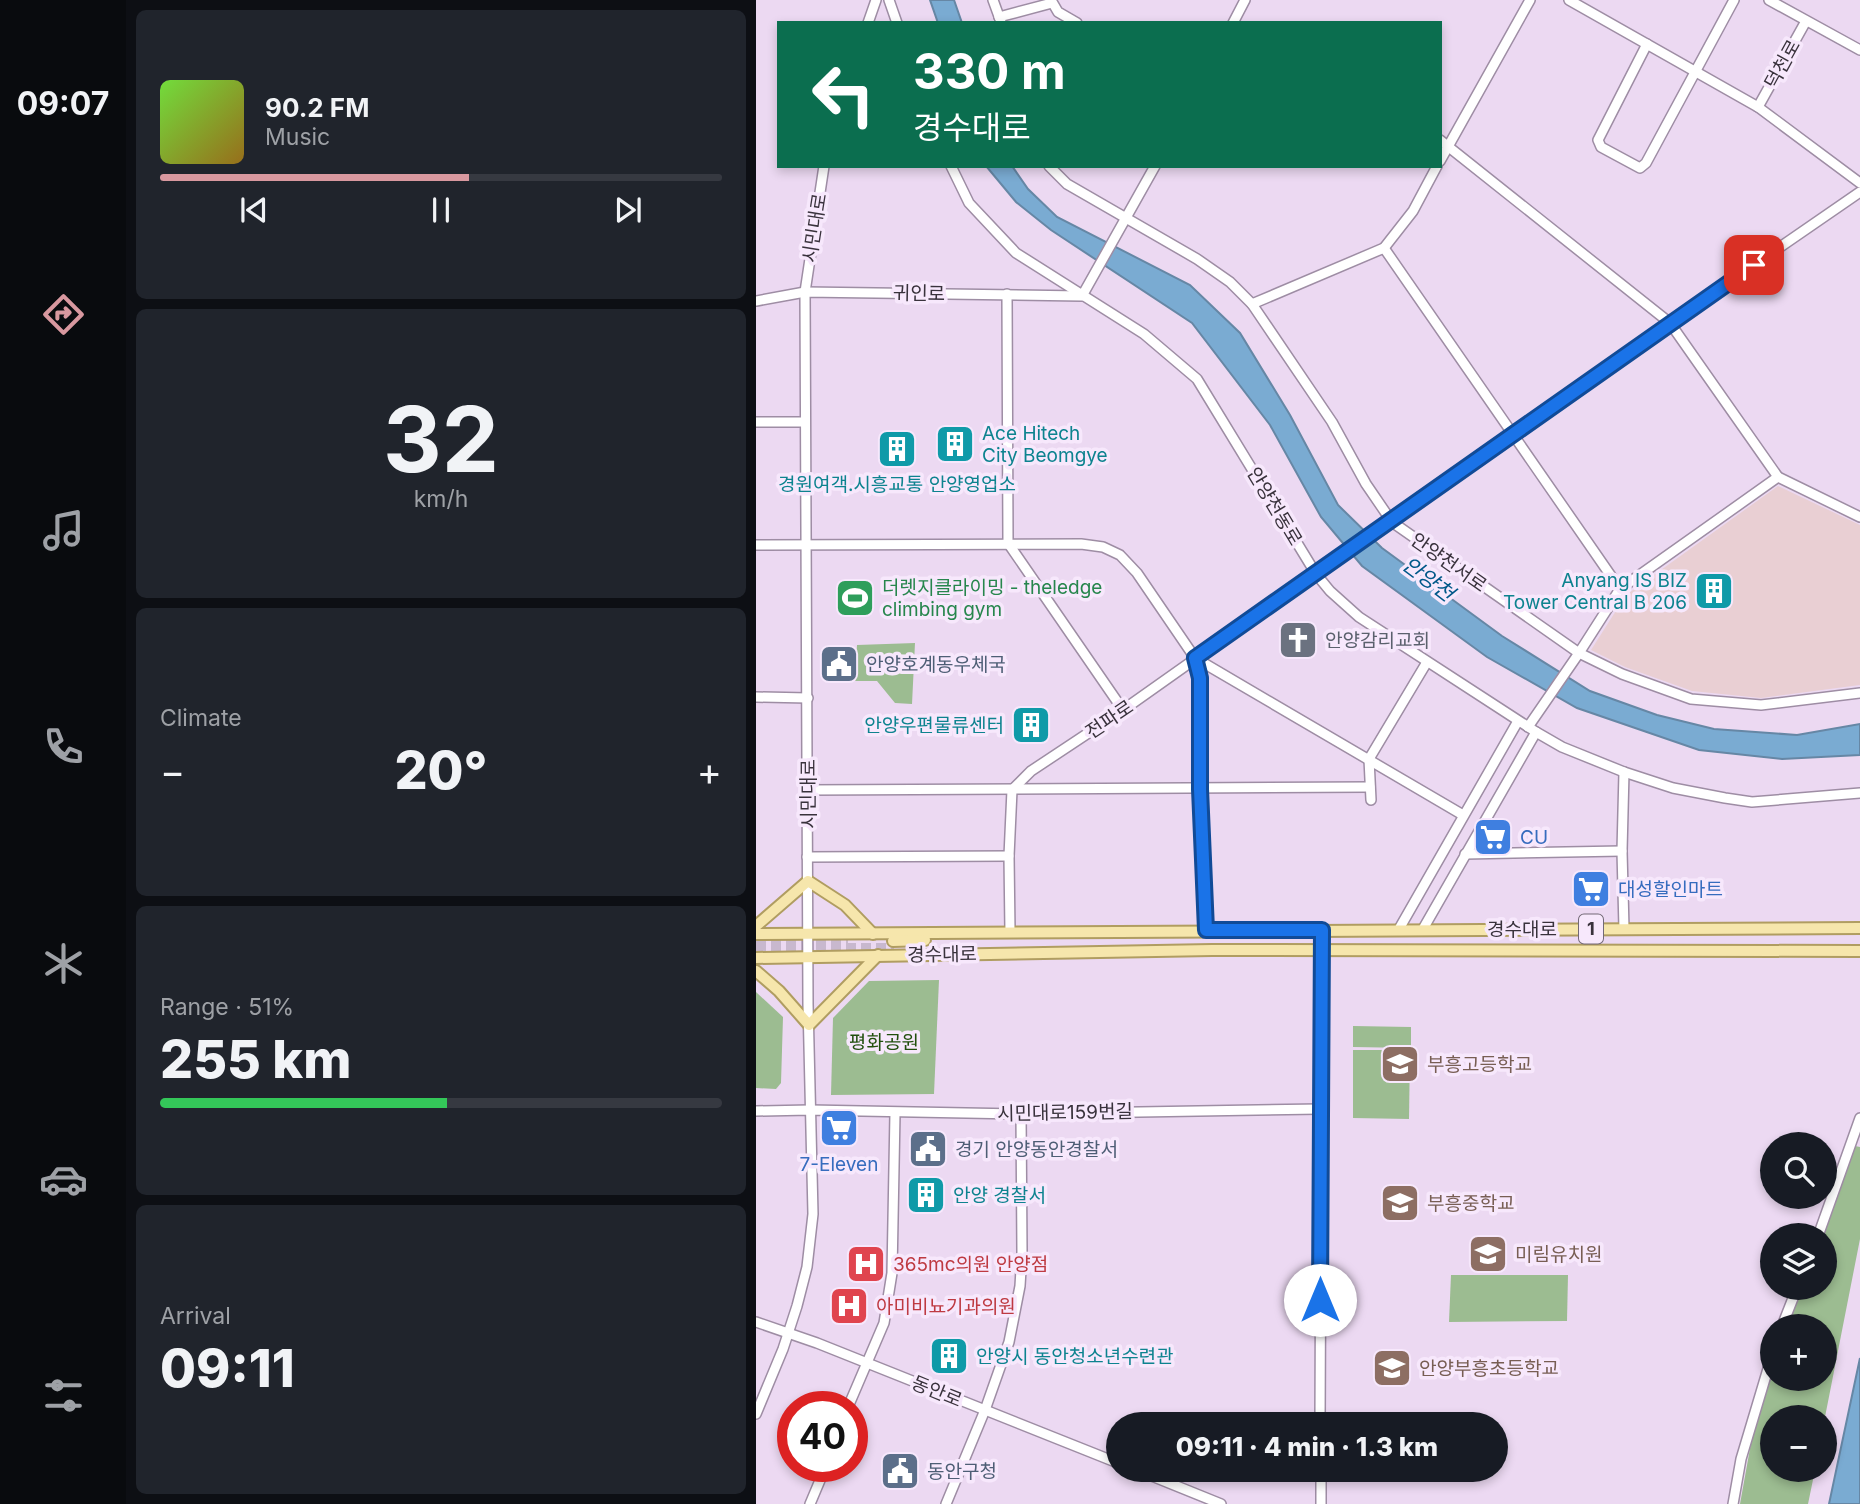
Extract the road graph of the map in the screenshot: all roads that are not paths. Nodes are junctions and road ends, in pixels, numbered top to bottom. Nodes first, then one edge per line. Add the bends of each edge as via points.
1 (876, 0) edge
2 (889, 0) edge
3 (993, 0) edge
4 (1245, 0) edge
5 (1530, 0) edge
6 (1569, 0) edge
7 (1734, 0) edge
8 (1769, 0) edge
9 (1052, 1) edge
10 (1000, 20) edge
11 (869, 21) edge
12 (896, 21) edge
13 (1074, 21) edge
14 (1234, 21) edge
15 (1806, 21) junction
16 (1647, 44) junction
17 (1860, 50) edge
18 (1695, 72) junction
19 (1758, 107) junction
20 (1445, 142) edge
21 (824, 168) edge
22 (952, 168) edge
23 (1051, 168) edge
24 (1154, 168) edge
25 (1436, 168) edge
26 (1860, 183) edge
27 (1860, 192) edge
28 (1123, 222) junction
29 (1384, 248) junction
30 (805, 292) junction
31 (1007, 294) junction
32 (1082, 296) junction
33 (756, 301) edge
34 (1252, 304) junction
35 (1670, 323) junction
36 (756, 422) edge
37 (805, 422) junction
38 (1514, 435) junction
39 (1778, 477) junction
40 (1860, 517) edge
41 (1388, 524) junction
42 (1008, 544) junction
43 (756, 545) edge
44 (805, 545) junction
45 (1320, 571) junction
46 (1620, 589) junction
47 (1580, 653) junction
48 (1195, 658) junction
49 (1427, 662) junction
50 (1860, 693) edge
51 (756, 697) edge
52 (808, 698) junction
53 (1123, 710) junction
54 (1518, 721) junction
55 (1532, 730) junction
56 (1369, 759) junction
57 (1624, 772) junction
58 (1370, 787) junction
59 (1200, 789) junction
60 (809, 790) junction
61 (1012, 790) junction
62 (1860, 793) edge
63 (1371, 800) dead end
64 (1463, 815) junction
65 (1622, 851) junction
66 (1465, 854) junction
67 (1009, 856) junction
68 (807, 857) junction
69 (808, 881) junction
70 (756, 926) edge
71 (1860, 928) edge
72 (1399, 929) junction
73 (1423, 929) junction
74 (1624, 929) junction
75 (1184, 930) junction
76 (1206, 930) junction
77 (1322, 930) junction
78 (1010, 932) junction
79 (756, 934) edge
80 (809, 934) junction
81 (873, 934) junction
82 (1212, 950) junction
83 (1322, 950) junction
84 (1859, 951) edge
85 (878, 954) junction
86 (809, 956) junction
87 (756, 958) edge
88 (756, 971) edge
89 (809, 1026) junction
90 (1321, 1109) junction
91 (810, 1110) junction
92 (756, 1111) edge
93 (895, 1113) junction
94 (1021, 1114) junction
95 (1860, 1118) edge
96 (1823, 1223) edge
97 (756, 1322) edge
98 (788, 1333) junction
99 (865, 1363) junction
100 (854, 1391) edge
101 (1761, 1391) edge
102 (985, 1410) junction
103 (1320, 1412) edge
104 (756, 1414) edge
105 (1106, 1457) edge
106 (819, 1482) edge
107 (1167, 1482) edge
108 (1321, 1482) edge
109 (810, 1504) edge
110 (946, 1504) edge
111 (1221, 1504) edge
112 (1321, 1504) edge
113 (1733, 1504) edge

1 - 11 street
2 - 12 street
3 - 10 street
4 - 14 street
5 - 20 street
6 - 16 street
7 - 18 street
8 - 15 street, 덕천로
9 - 10 street
9 - 13 street via 1058,12
15 - 17 street, 덕천로
15 - 19 street, 덕천로
16 - 18 street
16 - 18 street via 1598,140 1601,147 1636,167 1646,163
18 - 19 street
19 - 26 street
20 - 35 street
21 - 30 street, 시민대로
22 - 32 street, 안양천동로 via 969,203 1016,253
23 - 28 street, 안양천서로
24 - 28 street
25 - 29 street via 1413,211
27 - 35 street
28 - 32 street
28 - 34 street, 안양천서로 via 1198,259
29 - 34 street
29 - 38 street
30 - 31 street, 귀인로
30 - 33 street, 귀인로
30 - 37 street, 시민대로
31 - 32 street, 귀인로
31 - 42 street
32 - 45 street, 안양천동로 via 1144,334 1197,379
34 - 41 street, 안양천서로 via 1332,422
35 - 38 street
35 - 39 street
36 - 37 street
37 - 44 street, 시민대로
38 - 41 street
38 - 46 street
39 - 40 street
39 - 46 street
41 - 45 street, 전파로
41 - 47 street, 안양천서로
42 - 44 street
42 - 48 street via 1081,544 1120,555
42 - 53 street
43 - 44 street
44 - 52 street, 시민대로
45 - 48 street, 전파로
45 - 49 street, 안양천동로 via 1330,591 1359,617
46 - 47 street
47 - 50 street, 안양천서로 via 1691,699 1761,705
47 - 55 street
48 - 53 street, 전파로
48 - 56 street
48 - 59 street via 1200,678
49 - 54 street, 안양천동로
49 - 56 street
51 - 52 street
52 - 60 street, 시민대로
53 - 61 street, 전파로 via 1031,771
54 - 55 street, 안양천동로
54 - 64 street
55 - 57 street, 안양천동로
55 - 66 street
56 - 58 street
56 - 64 street
57 - 62 street, 안양천동로 via 1673,788 1752,802
57 - 65 street
58 - 59 street
58 - 63 street
59 - 61 street
59 - 76 street
60 - 61 street
60 - 68 street, 시민대로
61 - 67 street
64 - 72 street
65 - 66 street
65 - 74 street
66 - 73 street
67 - 68 street
67 - 78 street
68 - 69 street, 시민대로
69 - 70 main road
69 - 80 street, 시민대로
69 - 81 main road via 845,905
71 - 74 main road, 경수대로 / 1
72 - 73 main road, 경수대로 / 1
72 - 77 main road, 경수대로 / 1
73 - 74 main road, 경수대로 / 1
75 - 76 main road, 경수대로 / 1
75 - 78 main road, 경수대로
75 - 82 main road, 경수대로 / 1 via 893,945
76 - 77 main road, 경수대로 / 1
77 - 83 street
78 - 81 main road, 경수대로
79 - 80 main road, 경수대로
80 - 81 main road, 경수대로
80 - 86 street, 시민대로
82 - 83 main road, 경수대로 / 1
82 - 85 main road, 경수대로
83 - 84 main road, 경수대로 / 1
83 - 90 street
85 - 86 main road, 경수대로
85 - 89 main road
86 - 87 main road, 경수대로
86 - 89 street, 시민대로
88 - 89 main road
89 - 91 street, 시민대로
90 - 94 street, 시민대로159번길
90 - 103 street
91 - 92 street, 시민대로159번길
91 - 93 street, 시민대로159번길
91 - 98 street, 시민대로 via 813,1214 807,1267
93 - 94 street, 시민대로159번길
93 - 99 street via 892,1273 884,1323
94 - 102 street via 1020,1286 1009,1342
95 - 96 street
97 - 98 street, 동안로
98 - 99 street, 동안로
98 - 104 street, 시민대로
99 - 100 street
99 - 102 street, 동안로
101 - 113 street
102 - 105 street, 동안로
102 - 110 street
106 - 109 street
107 - 111 street
108 - 112 street

